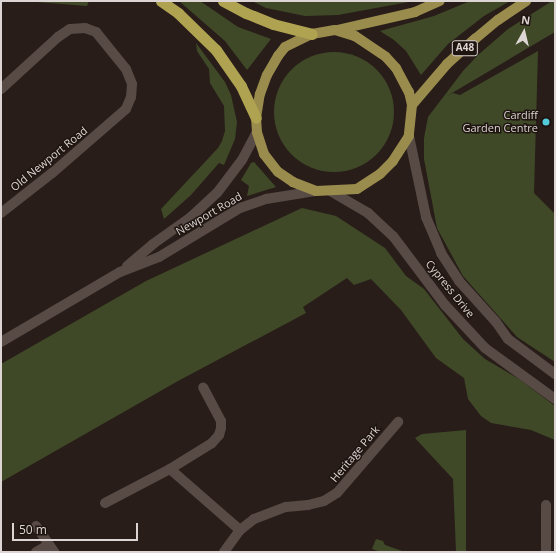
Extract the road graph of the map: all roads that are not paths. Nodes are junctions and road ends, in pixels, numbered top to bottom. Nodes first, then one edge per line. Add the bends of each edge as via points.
1 (160, 1) edge
2 (223, 1) edge
3 (440, 1) edge
4 (526, 1) edge
5 (335, 30) junction
6 (312, 34) junction
7 (1, 88) edge
8 (412, 105) junction
9 (256, 118) junction
10 (257, 132) junction
11 (409, 136) junction
12 (316, 191) junction
13 (332, 192) junction
14 (1, 213) edge
15 (120, 272) junction
16 (1, 342) edge
17 (555, 374) edge
18 (203, 387) dead end
19 (555, 399) edge
20 (398, 422) dead end
21 (170, 469) junction
22 (105, 503) dead end
23 (546, 505) dead end
24 (36, 526) dead end
25 (240, 530) junction
26 (51, 548) edge
27 (36, 552) edge
28 (224, 552) edge
29 (546, 552) edge

1 - 9 highway via 178,13 216,50 241,86
2 - 6 highway via 273,24
3 - 5 main road via 414,12
4 - 8 main road, A48 via 498,20 447,64
5 - 6 main road
5 - 8 main road via 355,36 386,57 402,78
6 - 9 main road via 285,47 278,56 260,94
7 - 14 street, Old Newport Road via 58,37 70,29 85,28 96,32 126,69 132,84 131,97 126,109 113,122
8 - 11 main road
9 - 10 main road
10 - 12 main road via 264,154 278,172 293,182
10 - 15 street, Newport Road via 242,160 217,193 191,217
11 - 13 main road via 393,161 369,182 357,189
11 - 17 street, Cypress Drive via 426,217 441,253 459,281 508,339
12 - 13 main road
12 - 15 street, Newport Road via 250,204 159,257
13 - 19 street, Cypress Drive via 368,213 393,236 445,305 485,348
15 - 16 street, Newport Road
18 - 21 street via 220,421 219,435 212,443
20 - 25 street, Heritage Park via 337,493 324,501 268,512
21 - 22 street
21 - 25 street
23 - 29 street
24 - 26 street
25 - 28 street, Heritage Park
26 - 27 street

